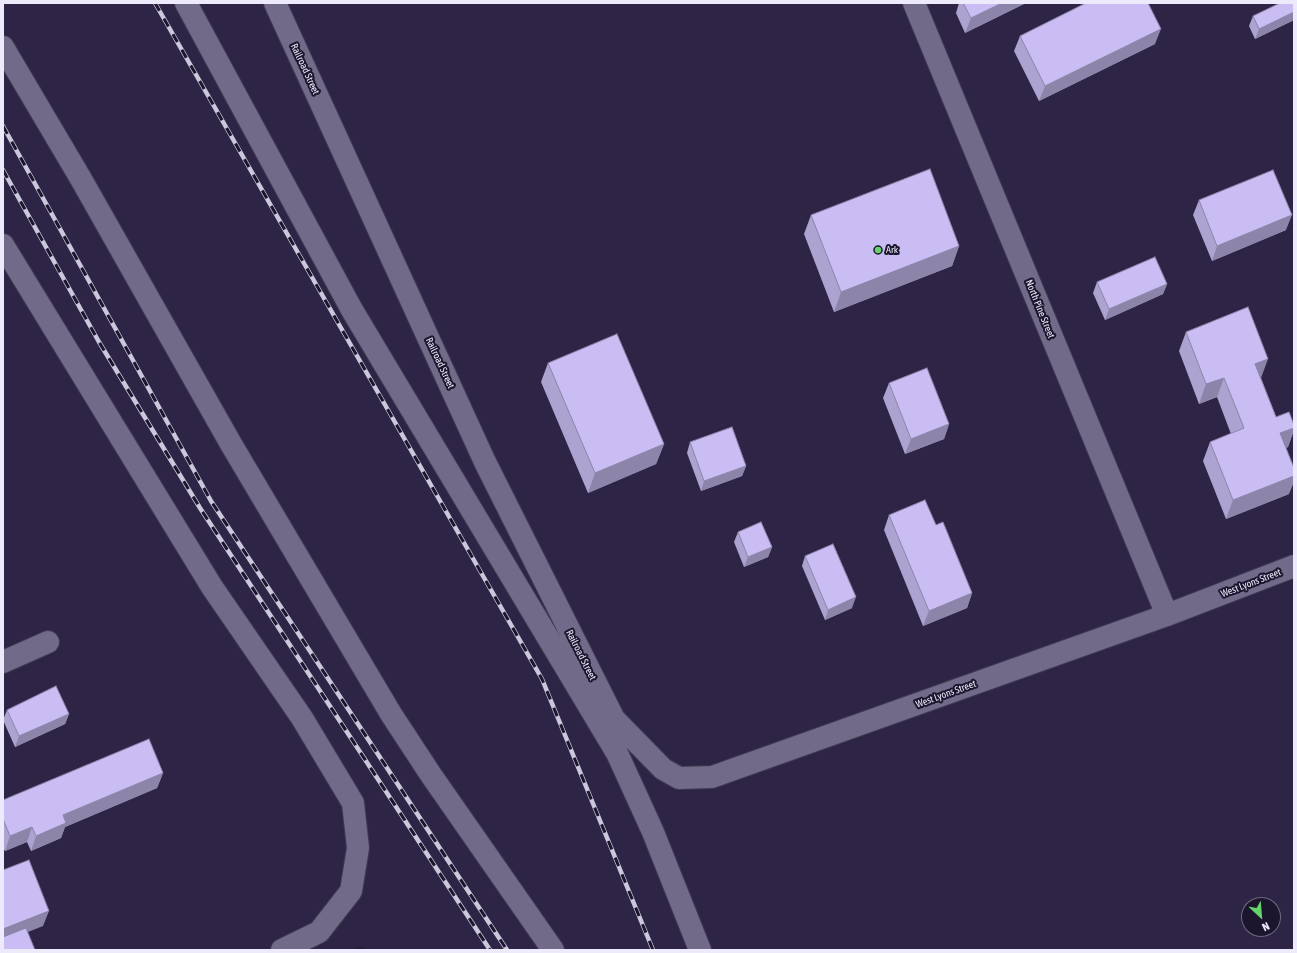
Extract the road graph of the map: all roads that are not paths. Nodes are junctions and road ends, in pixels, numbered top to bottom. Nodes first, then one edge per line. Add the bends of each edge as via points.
1 (186, 3) edge
2 (275, 3) edge
3 (914, 3) edge
4 (3, 46) edge
5 (3, 245) edge
6 (1294, 566) edge
7 (1167, 615) junction
8 (48, 642) dead end
9 (3, 662) edge
10 (614, 719) joint
11 (282, 950) edge
12 (553, 950) edge
13 (700, 950) edge

1 - 13 street via 352,310 617,753 653,832
2 - 10 street, Railroad Street via 485,462
3 - 7 street, North Pine Street
4 - 12 street via 231,444 391,714 430,775
5 - 11 street via 212,587 302,718 353,803 358,848 350,891 319,932
6 - 7 street, West Lyons Street
7 - 10 street, West Lyons Street via 712,777 678,778 663,769
8 - 9 street

